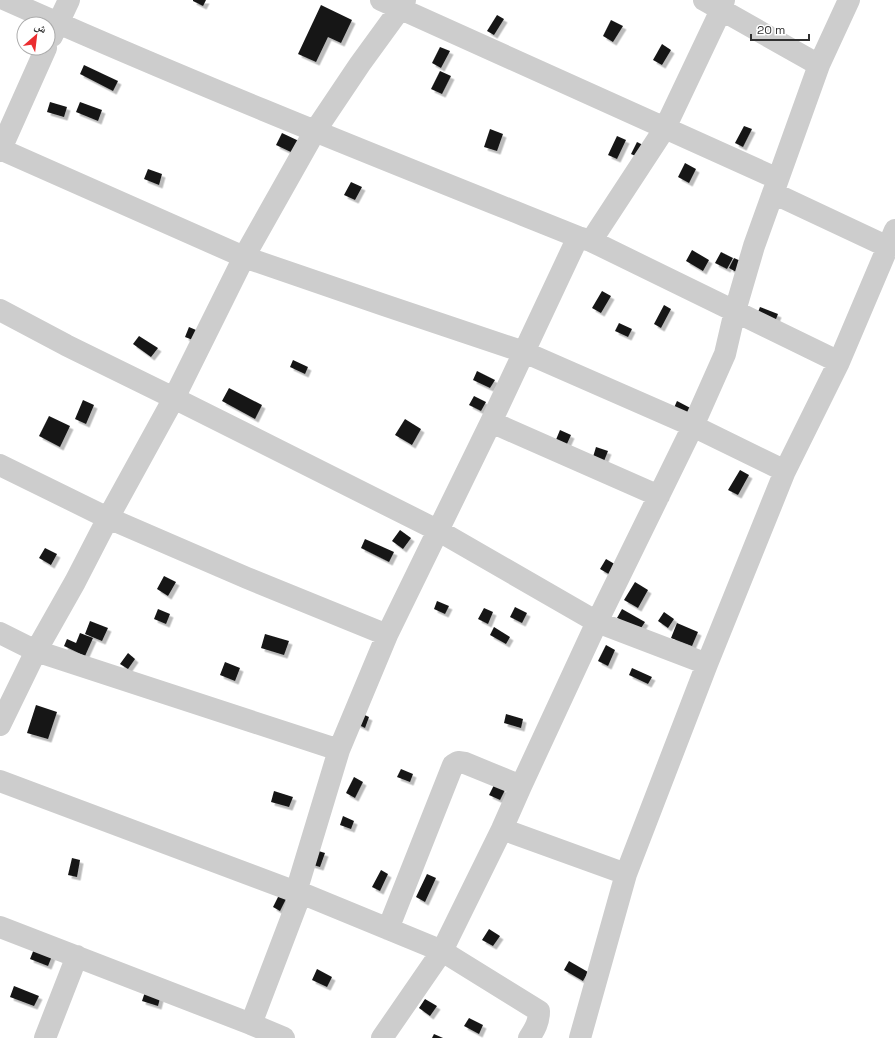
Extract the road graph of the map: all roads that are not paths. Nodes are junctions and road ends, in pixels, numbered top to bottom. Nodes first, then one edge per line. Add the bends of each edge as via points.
1 (6, 0) edge
2 (69, 0) edge
3 (849, 0) edge
4 (396, 3) edge
5 (717, 3) edge
6 (57, 23) junction
7 (42, 56) edge
8 (819, 65) junction
9 (665, 128) junction
10 (315, 131) junction
11 (0, 150) edge
12 (775, 186) junction
13 (584, 239) junction
14 (893, 241) edge
15 (244, 257) junction
16 (0, 310) edge
17 (735, 311) junction
18 (524, 352) junction
19 (838, 362) junction
20 (174, 398) junction
21 (491, 422) junction
22 (693, 426) junction
23 (0, 465) edge
24 (785, 472) junction
25 (659, 496) junction
26 (108, 518) junction
27 (439, 531) junction
28 (597, 622) junction
29 (0, 633) edge
30 (387, 635) junction
31 (36, 651) junction
32 (707, 664) junction
33 (0, 725) edge
34 (339, 750) junction
35 (0, 781) edge
36 (521, 786) junction
37 (502, 829) junction
38 (626, 874) junction
39 (298, 892) junction
40 (0, 927) edge
41 (388, 929) junction
42 (442, 951) junction
43 (77, 956) junction
44 (251, 1024) junction
45 (44, 1038) edge
46 (284, 1038) edge
47 (382, 1038) edge
48 (529, 1038) edge
49 (580, 1038) edge

1 - 6 street
2 - 6 street
3 - 8 street
4 - 9 street
4 - 10 street via 360,64
5 - 8 street
5 - 9 street
6 - 10 street
7 - 11 street
8 - 12 street
9 - 12 street
9 - 13 street via 629,184
10 - 13 street
10 - 15 street
11 - 15 street
12 - 14 street
12 - 17 street
13 - 17 street
13 - 18 street
14 - 19 street
15 - 18 street
15 - 20 street
16 - 20 street
17 - 19 street
17 - 22 street via 725,354
18 - 21 street
18 - 22 street
19 - 24 street
20 - 26 street
20 - 27 street
21 - 25 street
21 - 27 street
22 - 24 street
22 - 25 street
23 - 26 street
24 - 32 street
25 - 28 street
26 - 30 street
26 - 31 street
27 - 28 street
27 - 30 street
28 - 32 street
28 - 36 street
29 - 31 street
30 - 34 street
31 - 33 street
31 - 34 street
32 - 38 street
34 - 39 street
35 - 39 street
36 - 37 street
36 - 41 street via 465,762 453,765
37 - 38 street
37 - 42 street
38 - 49 street
39 - 41 street
39 - 44 street
40 - 43 street
41 - 42 street
42 - 47 street
42 - 48 street via 539,1011 537,1025
43 - 44 street
43 - 45 street
44 - 46 street

